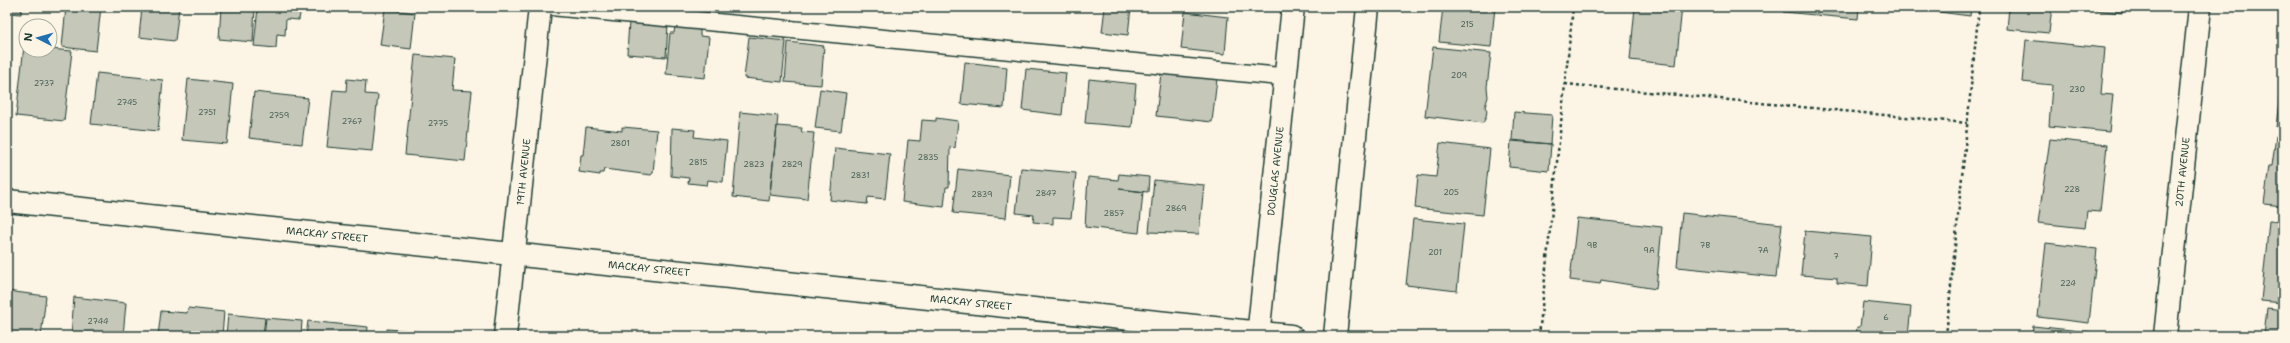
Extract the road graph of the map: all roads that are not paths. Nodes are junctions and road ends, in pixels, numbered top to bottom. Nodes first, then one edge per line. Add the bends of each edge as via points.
1 (540, 7) edge
2 (556, 7) edge
3 (1293, 7) edge
4 (1368, 7) edge
5 (2200, 7) edge
6 (1286, 77) junction
7 (7, 201) edge
8 (514, 253) junction
9 (1258, 334) edge
10 (506, 336) edge
11 (1291, 336) edge
12 (1335, 336) edge
13 (2165, 336) edge

1 - 8 street, 19TH AVENUE
2 - 6 lane
3 - 6 street, DOUGLAS AVENUE
4 - 12 street
5 - 13 street, 20TH AVENUE
6 - 9 street, DOUGLAS AVENUE
7 - 8 street, MACKAY STREET
8 - 9 street, MACKAY STREET
8 - 10 street, 19TH AVENUE
9 - 11 street, MACKAY STREET

